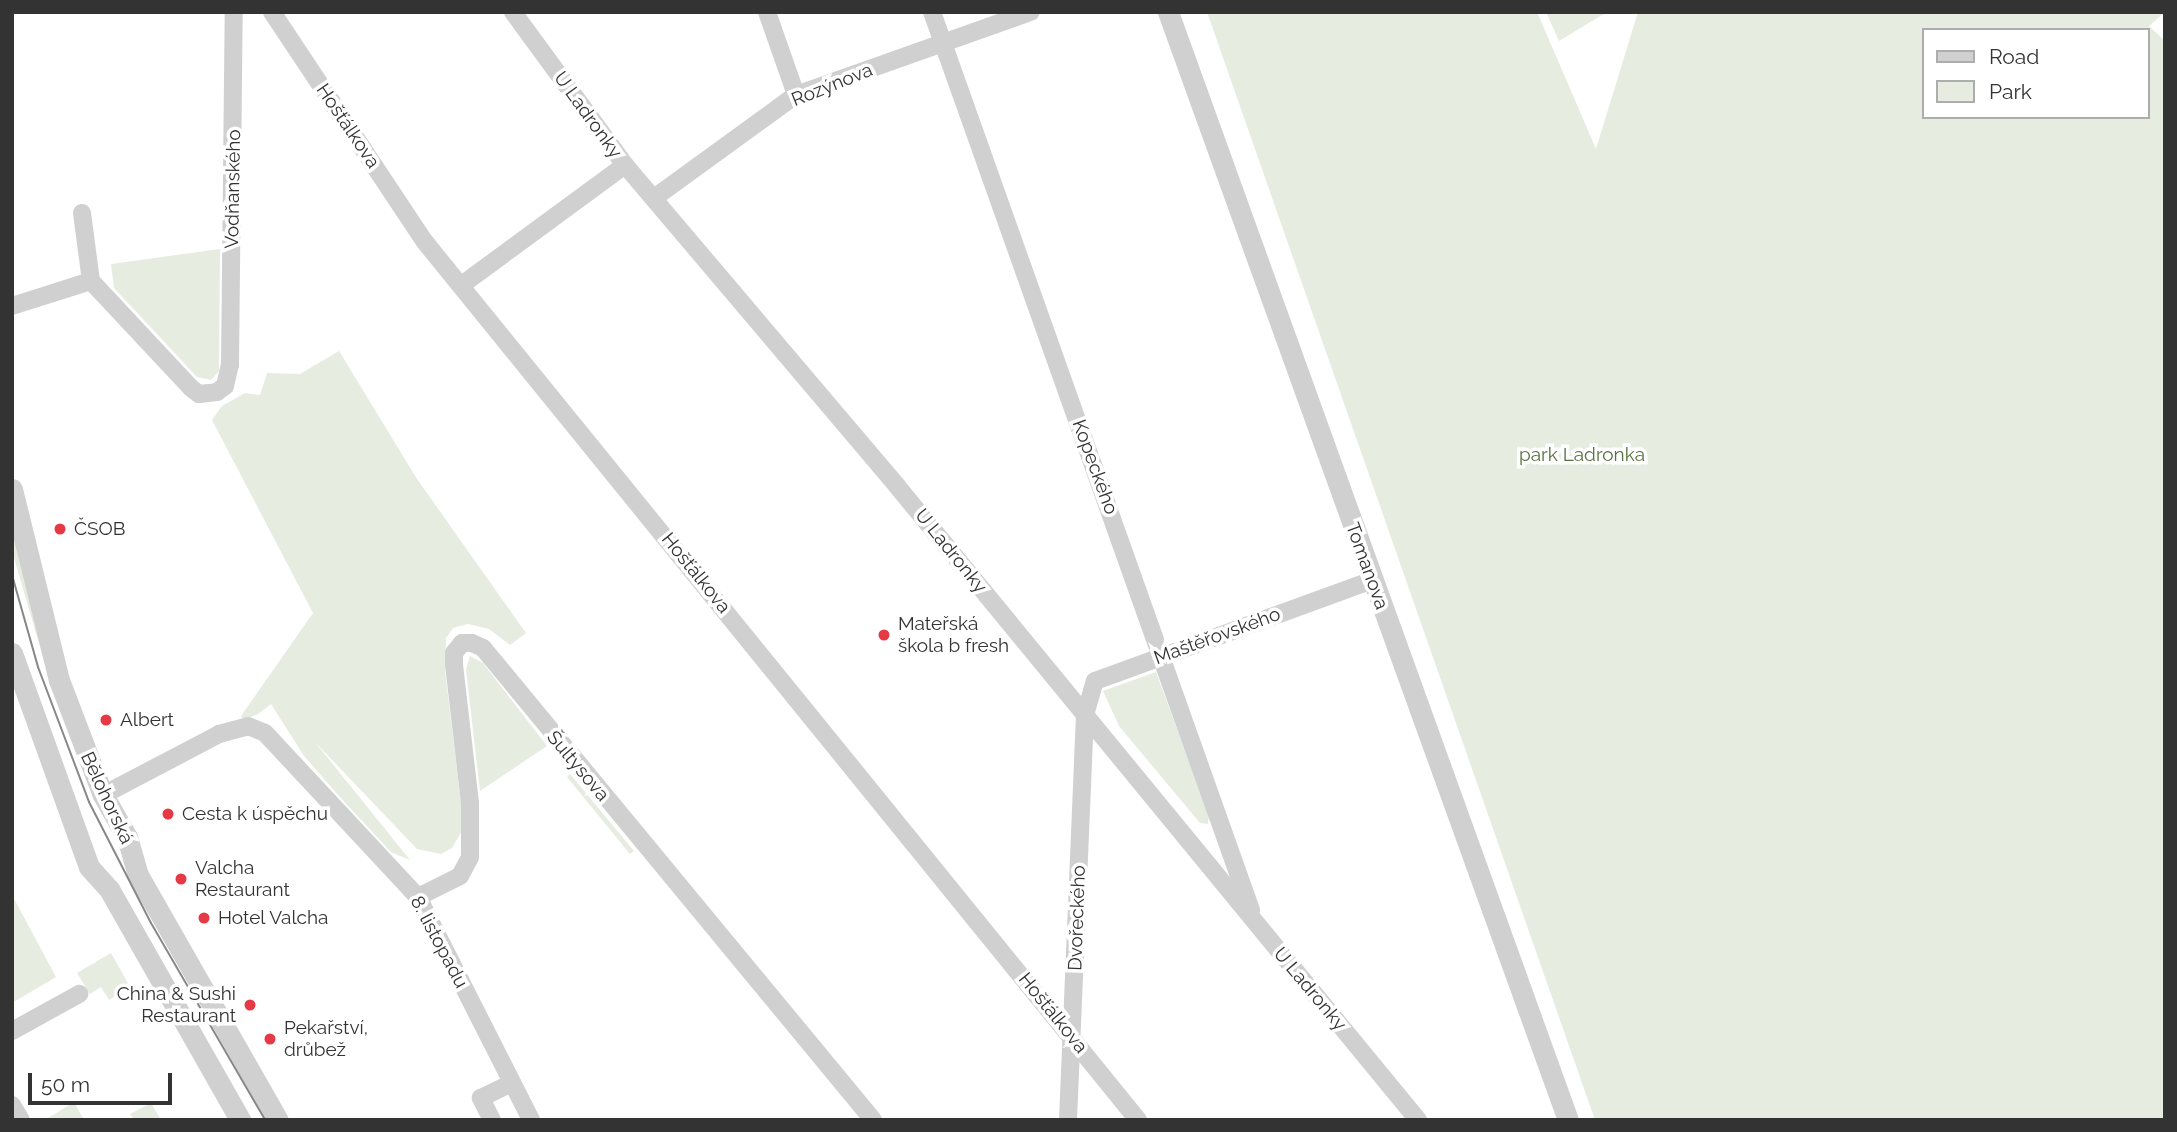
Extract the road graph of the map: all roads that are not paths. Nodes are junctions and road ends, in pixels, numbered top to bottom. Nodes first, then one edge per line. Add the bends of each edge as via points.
1 (234, 12) edge
2 (272, 12) edge
3 (513, 12) edge
4 (767, 12) edge
5 (932, 12) edge
6 (1031, 12) edge
7 (1168, 12) edge
8 (943, 43) junction
9 (796, 95) junction
10 (625, 165) junction
11 (654, 198) junction
12 (82, 213) dead end
13 (91, 281) junction
14 (463, 284) junction
15 (12, 306) edge
16 (12, 489) edge
17 (1372, 580) junction
18 (12, 653) edge
19 (1163, 656) junction
20 (1085, 715) junction
21 (103, 795) junction
22 (418, 897) junction
23 (1256, 923) junction
24 (79, 994) dead end
25 (12, 1031) edge
26 (1072, 1036) junction
27 (512, 1083) junction
28 (12, 1105) edge
29 (21, 1120) edge
30 (240, 1120) edge
31 (278, 1120) edge
32 (492, 1120) edge
33 (531, 1120) edge
34 (873, 1120) edge
35 (1069, 1120) edge
36 (1139, 1120) edge
37 (1418, 1120) edge
38 (1567, 1120) edge

1 - 13 street, Vodňanského via 230,365 225,386 200,394
2 - 14 street, Hošťálkova via 425,242
3 - 10 street, U Ladronky
4 - 9 street
5 - 8 street, Kopeckého
6 - 8 street, Rozýnova
7 - 17 street, Tomanova
8 - 9 street, Rozýnova
8 - 19 street, Kopeckého
9 - 11 street, Rozýnova
10 - 11 street, U Ladronky
10 - 14 street
11 - 20 street, U Ladronky
12 - 13 street
13 - 15 street
14 - 26 street, Hošťálkova
16 - 21 street, Bělohorská via 59,680
17 - 19 street, Maštěřovského
17 - 38 street, Tomanova
18 - 30 street, Bělohorská via 89,867 109,889
19 - 20 street, Maštěřovského via 1096,681
19 - 23 street, Kopeckého
20 - 23 street, U Ladronky
20 - 26 street, Dvořeckého
21 - 22 street, 8. listopadu via 219,734 234,728 258,729
21 - 31 street, Bělohorská via 124,828 138,875
22 - 27 street, 8. listopadu
22 - 34 street, Šultysova via 460,876 470,857 471,814 454,653 462,643 472,643 483,648
23 - 37 street, U Ladronky
24 - 25 street
26 - 35 street, Dvořeckého
26 - 36 street, Hošťálkova
27 - 32 street via 481,1098
27 - 33 street, 8. listopadu
28 - 29 street

